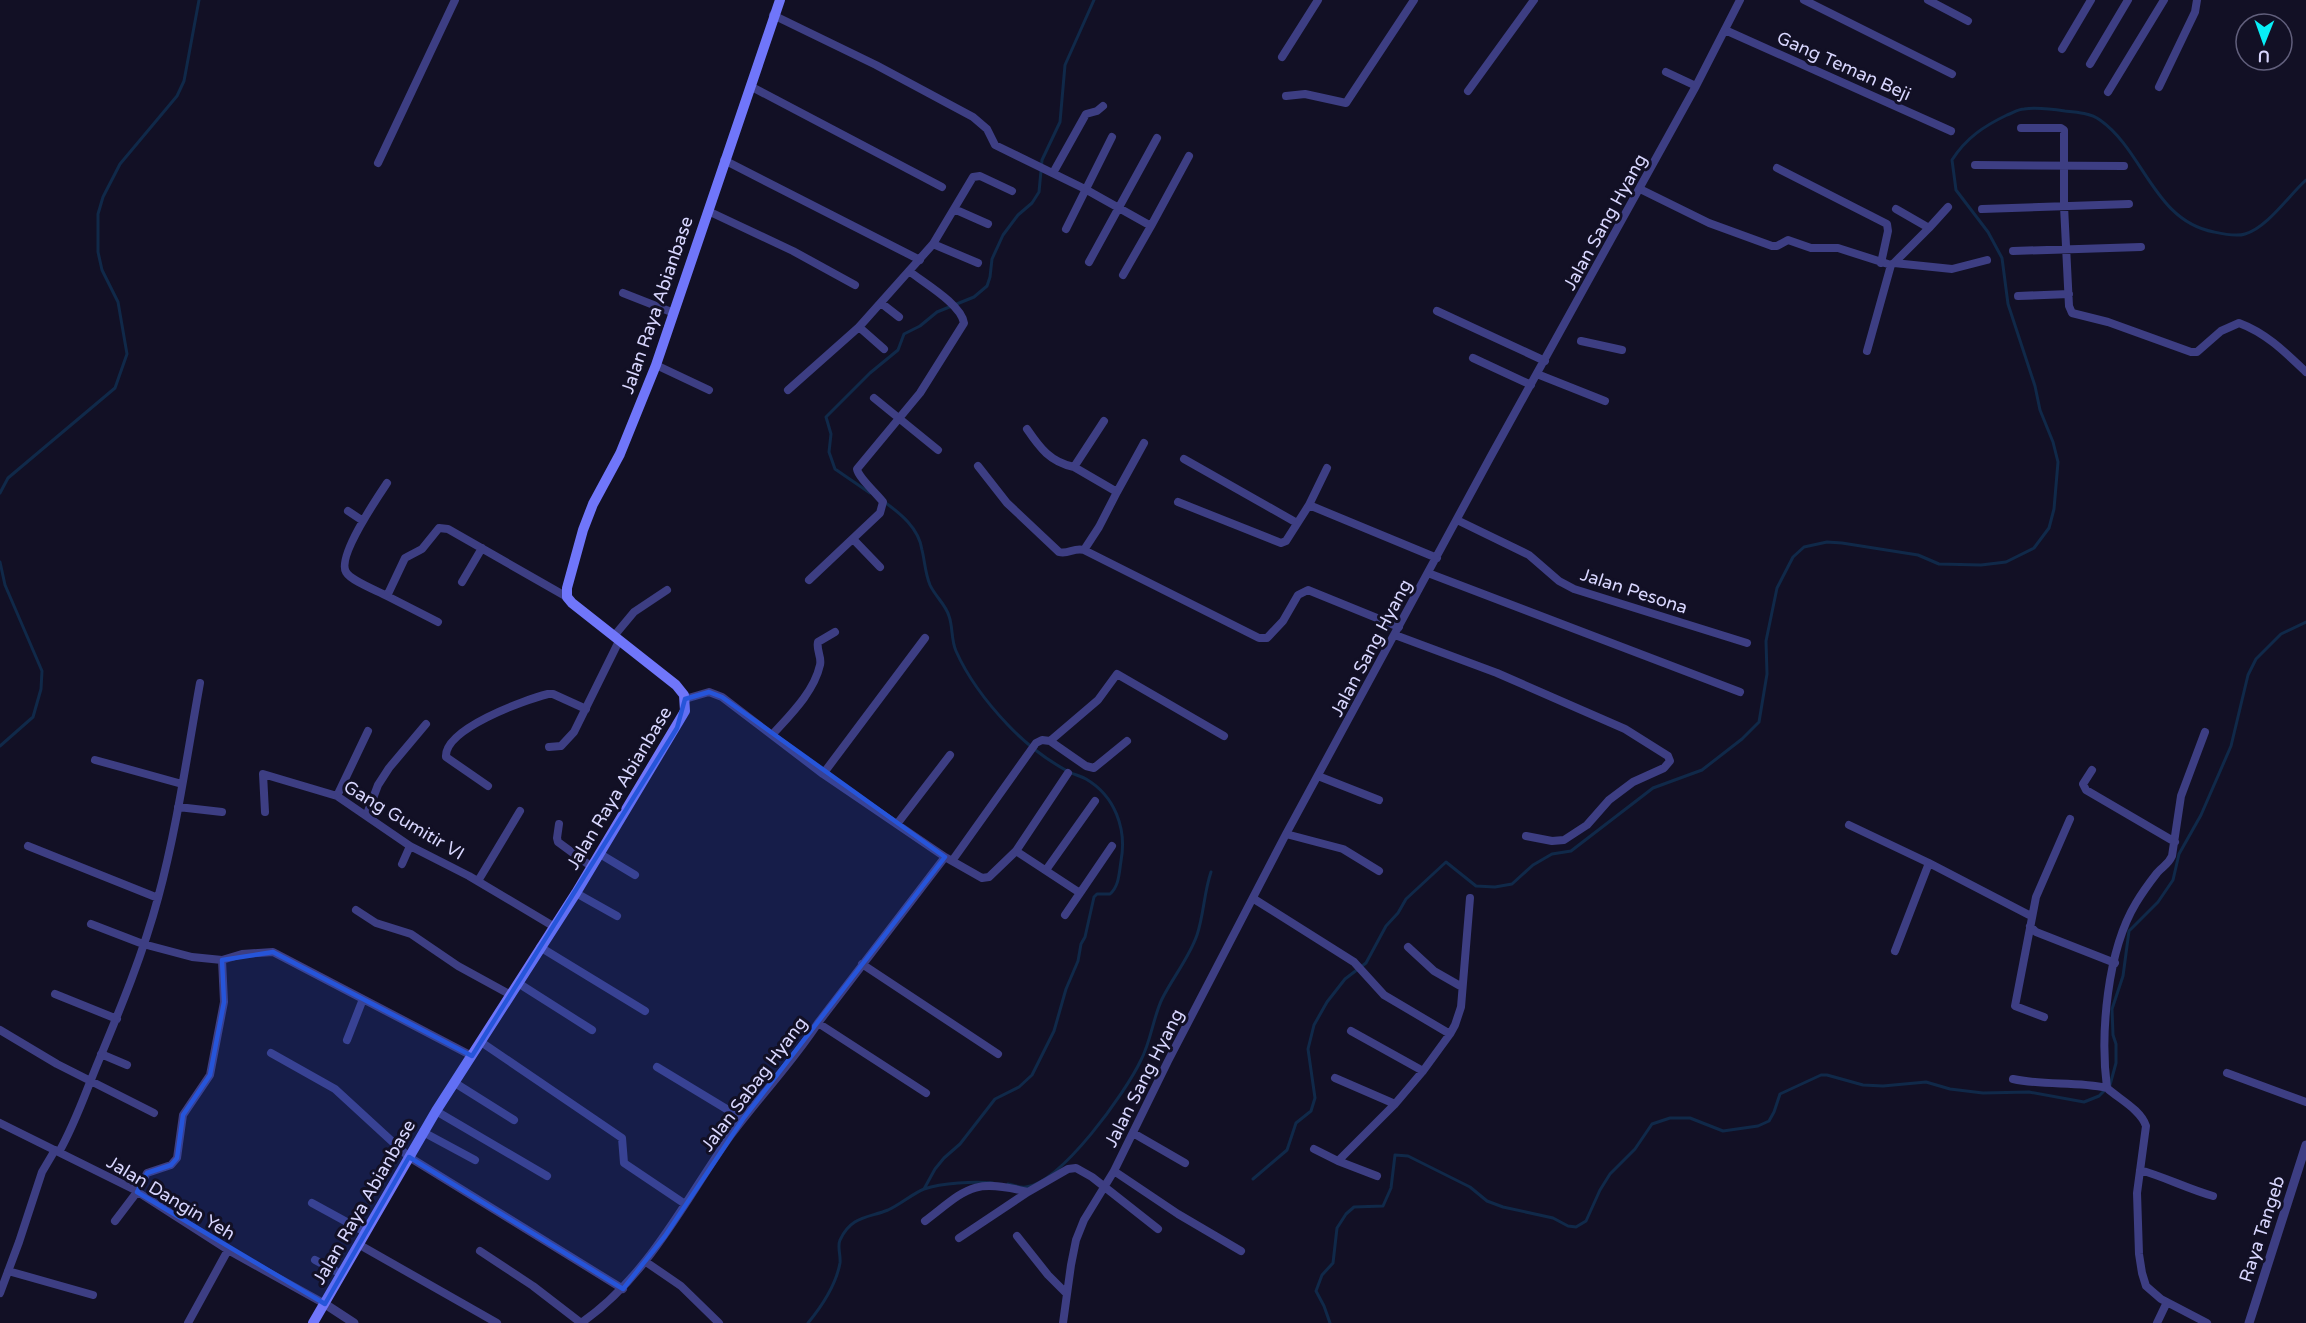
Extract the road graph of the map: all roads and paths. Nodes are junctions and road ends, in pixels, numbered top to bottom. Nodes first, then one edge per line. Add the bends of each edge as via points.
1 (455, 0) edge
2 (780, 0) edge
3 (1318, 0) edge
4 (1414, 0) edge
5 (1534, 0) edge
6 (1740, 0) edge
7 (1804, 0) edge
8 (1928, 0) edge
9 (2091, 0) edge
10 (2128, 0) edge
11 (2164, 0) edge
12 (2197, 0) edge
13 (773, 15) junction
14 (1968, 21) dead end
15 (1725, 30) junction
16 (2062, 49) dead end
17 (1282, 57) dead end
18 (2090, 63) dead end
19 (1666, 72) dead end
20 (1952, 74) dead end
21 (750, 86) junction
22 (1696, 86) junction
23 (2159, 87) dead end
24 (1468, 91) dead end
25 (2108, 92) dead end
26 (1286, 96) dead end
27 (1103, 106) dead end
28 (2021, 128) dead end
29 (1951, 131) dead end
30 (1112, 137) dead end
31 (1157, 138) dead end
32 (1189, 156) dead end
33 (724, 160) junction
34 (378, 163) dead end
35 (1975, 165) dead end
36 (2063, 165) junction
37 (2124, 166) dead end
38 (1777, 168) dead end
39 (1051, 172) junction
40 (942, 187) dead end
41 (1085, 189) junction
42 (1640, 189) junction
43 (1012, 191) dead end
44 (2129, 204) dead end
45 (2064, 206) junction
46 (1119, 207) junction
47 (1948, 207) dead end
48 (954, 209) junction
49 (1896, 209) dead end
50 (1982, 209) dead end
51 (708, 211) junction
52 (988, 224) dead end
53 (1151, 226) junction
54 (1929, 228) junction
55 (1066, 229) dead end
56 (933, 244) junction
57 (2141, 247) dead end
58 (2066, 249) junction
59 (2013, 251) dead end
60 (920, 260) junction
61 (1987, 260) dead end
62 (1089, 262) dead end
63 (978, 263) dead end
64 (1881, 263) junction
65 (1892, 264) junction
66 (909, 271) junction
67 (1123, 275) dead end
68 (855, 285) dead end
69 (623, 293) dead end
70 (2068, 294) junction
71 (2019, 296) dead end
72 (881, 303) junction
73 (1437, 311) dead end
74 (674, 313) junction
75 (899, 317) dead end
76 (860, 327) junction
77 (1581, 341) dead end
78 (884, 349) dead end
79 (1622, 350) dead end
80 (1867, 351) dead end
81 (1473, 358) dead end
82 (1545, 361) junction
83 (656, 365) junction
84 (2306, 372) edge
85 (1538, 374) junction
86 (1531, 385) junction
87 (709, 390) dead end
88 (788, 390) dead end
89 (874, 398) dead end
90 (1605, 402) dead end
91 (897, 418) junction
92 (1104, 421) dead end
93 (1027, 429) dead end
94 (1144, 443) dead end
95 (938, 450) dead end
96 (1184, 459) dead end
97 (978, 466) dead end
98 (1074, 467) junction
99 (1327, 468) dead end
100 (387, 483) dead end
101 (1117, 492) junction
102 (1178, 502) dead end
103 (1309, 506) junction
104 (348, 511) dead end
105 (1457, 520) junction
106 (363, 521) junction
107 (1297, 523) junction
108 (853, 540) junction
109 (482, 548) junction
110 (1083, 550) junction
111 (1437, 558) junction
112 (880, 567) dead end
113 (1428, 573) junction
114 (808, 580) dead end
115 (462, 582) dead end
116 (667, 590) dead end
117 (387, 596) junction
118 (567, 597) junction
119 (438, 622) dead end
120 (1399, 627) junction
121 (835, 632) dead end
122 (1395, 635) junction
123 (925, 638) dead end
124 (616, 639) junction
125 (1747, 643) dead end
126 (200, 683) dead end
127 (1740, 692) dead end
128 (686, 699) junction
129 (586, 709) junction
130 (426, 724) dead end
131 (368, 731) dead end
132 (2205, 732) dead end
133 (772, 735) junction
134 (1224, 736) dead end
135 (1050, 741) junction
136 (1127, 741) dead end
137 (549, 747) dead end
138 (950, 755) dead end
139 (95, 760) dead end
140 (2092, 770) dead end
141 (1068, 773) dead end
142 (823, 774) junction
143 (1318, 776) junction
144 (182, 784) junction
145 (488, 786) dead end
146 (337, 796) junction
147 (1379, 800) dead end
148 (1095, 801) dead end
149 (178, 807) junction
150 (520, 811) dead end
151 (222, 812) dead end
152 (266, 812) dead end
153 (367, 814) junction
154 (2070, 819) dead end
155 (559, 824) dead end
156 (897, 824) junction
157 (1849, 825) dead end
158 (1286, 834) junction
159 (1526, 836) dead end
160 (2175, 842) junction
161 (28, 846) dead end
162 (410, 846) junction
163 (1112, 846) dead end
164 (1016, 851) junction
165 (600, 854) junction
166 (949, 859) junction
167 (1929, 863) junction
168 (402, 864) dead end
169 (592, 867) junction
170 (1046, 870) junction
171 (1379, 871) dead end
172 (635, 875) dead end
173 (478, 881) junction
174 (576, 893) junction
175 (1080, 893) junction
176 (158, 898) junction
177 (1470, 898) dead end
178 (1254, 899) junction
179 (356, 910) dead end
180 (1065, 915) dead end
181 (616, 916) dead end
182 (2031, 916) junction
183 (91, 924) dead end
184 (553, 926) junction
185 (2030, 926) junction
186 (143, 944) junction
187 (540, 947) junction
188 (1408, 947) dead end
189 (1895, 951) dead end
190 (222, 960) junction
191 (2115, 963) junction
192 (862, 964) junction
193 (518, 983) junction
194 (1462, 987) junction
195 (55, 994) dead end
196 (510, 995) junction
197 (363, 999) junction
198 (645, 1011) dead end
199 (2044, 1017) dead end
200 (117, 1019) junction
201 (818, 1023) junction
202 (0, 1030) edge
203 (591, 1030) dead end
204 (1352, 1031) dead end
205 (1450, 1034) junction
206 (347, 1040) dead end
207 (481, 1042) junction
208 (271, 1053) dead end
209 (101, 1054) junction
210 (998, 1054) dead end
211 (472, 1056) junction
212 (127, 1065) dead end
213 (657, 1067) dead end
214 (1423, 1071) junction
215 (2228, 1072) dead end
216 (1335, 1078) dead end
217 (2013, 1079) dead end
218 (90, 1080) junction
219 (455, 1083) junction
220 (2107, 1088) junction
221 (926, 1093) dead end
222 (2306, 1102) edge
223 (1395, 1104) junction
224 (436, 1111) junction
225 (154, 1113) dead end
226 (514, 1119) dead end
227 (743, 1119) junction
228 (0, 1123) edge
229 (423, 1132) junction
230 (1133, 1133) junction
231 (2306, 1145) edge
232 (1314, 1149) dead end
233 (57, 1151) junction
234 (409, 1157) junction
235 (475, 1160) dead end
236 (1338, 1161) junction
237 (1185, 1163) dead end
238 (2140, 1170) junction
239 (1114, 1171) junction
240 (547, 1176) dead end
241 (1377, 1176) dead end
242 (2295, 1180) junction
243 (2306, 1183) edge
244 (1104, 1187) junction
245 (136, 1192) junction
246 (1028, 1192) junction
247 (2213, 1196) dead end
248 (312, 1203) dead end
249 (685, 1204) junction
250 (115, 1221) dead end
251 (925, 1221) dead end
252 (1158, 1229) dead end
253 (365, 1232) junction
254 (1017, 1236) dead end
255 (959, 1238) dead end
256 (358, 1244) junction
257 (228, 1250) junction
258 (480, 1251) dead end
259 (1241, 1251) dead end
260 (315, 1260) dead end
261 (646, 1262) junction
262 (8, 1271) junction
263 (341, 1274) junction
264 (623, 1289) junction
265 (0, 1292) edge
266 (1066, 1293) junction
267 (93, 1295) dead end
268 (2167, 1302) junction
269 (324, 1304) junction
270 (188, 1323) edge
271 (314, 1323) edge
272 (354, 1323) edge
273 (497, 1323) edge
274 (581, 1323) edge
275 (719, 1323) edge
276 (1063, 1323) edge
277 (2157, 1323) edge
278 (2207, 1323) edge
279 (2249, 1323) edge

1 - 34 street
2 - 13 main road, Jalan Raya Abianbase
3 - 17 street
4 - 26 street via 1346,103 1305,94
5 - 24 street
6 - 15 street, Jalan Sang Hyang
7 - 20 street
8 - 14 street
9 - 16 street
10 - 18 street
11 - 25 street
12 - 23 street
13 - 21 main road, Jalan Raya Abianbase
13 - 39 street via 973,117 987,129 995,145
15 - 22 street, Jalan Sang Hyang
15 - 29 street, Gang Teman Beji
19 - 22 street
21 - 33 main road, Jalan Raya Abianbase
21 - 40 street
22 - 42 street, Jalan Sang Hyang
27 - 39 street via 1086,114
28 - 36 street via 2064,129
30 - 41 street
31 - 46 street
32 - 53 street
33 - 51 main road, Jalan Raya Abianbase
33 - 60 street
35 - 36 street
36 - 37 street
36 - 45 street
38 - 64 street via 1887,224
39 - 41 street
41 - 46 street
41 - 55 street
42 - 64 street via 1709,223 1772,246 1788,240 1811,248 1838,248
42 - 82 street, Jalan Sang Hyang
43 - 48 street via 977,175
44 - 45 street
45 - 50 street
45 - 58 street
46 - 53 street
46 - 62 street
47 - 54 street
48 - 52 street
48 - 56 street
49 - 54 street
51 - 68 street
51 - 74 main road, Jalan Raya Abianbase
53 - 67 street
54 - 65 street
56 - 60 street
56 - 63 street
57 - 58 street
58 - 59 street
58 - 70 street
60 - 66 street
61 - 65 street via 1952,269
64 - 65 street
65 - 80 street
66 - 72 street
66 - 91 street via 948,300 963,320 920,393
69 - 74 street
70 - 71 street
70 - 84 street via 2070,310 2076,315 2108,322 2185,351 2197,352 2221,331 2239,322 2269,338
72 - 75 street
72 - 76 street
73 - 82 street
74 - 83 main road, Jalan Raya Abianbase
76 - 78 street
76 - 88 street
77 - 79 street
81 - 86 street
82 - 85 street, Jalan Sang Hyang
83 - 87 street
83 - 118 main road, Jalan Raya Abianbase via 620,454 590,513 574,560
85 - 86 street, Jalan Sang Hyang
85 - 90 street
86 - 105 street, Jalan Sang Hyang
89 - 91 street
91 - 95 street
91 - 108 street via 857,469 883,506
92 - 98 street
93 - 98 street via 1048,457
94 - 101 street
96 - 107 street
97 - 110 street via 1007,503 1059,552
98 - 101 street
99 - 103 street
100 - 106 street
101 - 110 street
102 - 107 street via 1281,543
103 - 107 street
103 - 111 street
104 - 106 street
105 - 111 street, Jalan Sang Hyang
105 - 125 street, Jalan Pesona via 1529,555 1574,589
106 - 117 street via 346,558 346,572
108 - 112 street
108 - 114 street
109 - 115 street
109 - 117 street via 448,529 436,529 422,549 405,558
109 - 118 street
110 - 120 street via 1259,639 1267,638 1283,621 1298,595 1308,590
111 - 113 street, Jalan Sang Hyang
113 - 120 street, Jalan Sang Hyang
113 - 127 street
116 - 124 street via 634,612
117 - 119 street
118 - 124 main road, Jalan Raya Abianbase
120 - 122 street, Jalan Sang Hyang
121 - 133 street via 818,642 820,666 810,687
122 - 143 street, Jalan Sang Hyang
122 - 159 street via 1596,716 1668,756 1665,768 1633,782 1587,825 1563,840
123 - 142 street
124 - 128 main road, Jalan Raya Abianbase via 676,686
124 - 129 street
126 - 144 street
128 - 133 street via 712,692
128 - 165 main road, Jalan Raya Abianbase via 681,720
129 - 137 street via 567,741
129 - 145 street via 548,694 494,712 464,731 446,750 446,757
130 - 153 street via 389,768
131 - 146 street
132 - 160 street via 2181,796
133 - 142 street
134 - 135 street, Jalan Sabag Hyang via 1117,674 1098,699
135 - 136 street via 1094,768
135 - 166 street, Jalan Sabag Hyang via 1036,743
138 - 156 street
139 - 144 street
140 - 160 street via 2083,784 2086,790
141 - 164 street
142 - 156 street
143 - 147 street
143 - 158 street, Jalan Sang Hyang
144 - 149 street
146 - 152 street, Gang Gumitir VI via 263,774
146 - 153 street, Gang Gumitir VI
148 - 170 street
149 - 151 street
149 - 176 street
150 - 173 street
153 - 162 street, Gang Gumitir VI
154 - 182 street
155 - 169 street via 558,842
156 - 166 street
157 - 167 street
158 - 171 street via 1343,849
158 - 178 street, Jalan Sang Hyang
160 - 191 street via 2168,865 2158,871 2130,915
161 - 176 street
162 - 168 street
162 - 173 street, Gang Gumitir VI
163 - 175 street
164 - 166 street via 986,878
164 - 170 street
165 - 169 main road, Jalan Raya Abianbase
165 - 172 street
166 - 192 street, Jalan Sabag Hyang
167 - 182 street
167 - 189 street
169 - 174 main road, Jalan Raya Abianbase
170 - 175 street
173 - 184 street, Gang Gumitir VI
174 - 181 street
174 - 184 main road, Jalan Raya Abianbase
175 - 180 street
176 - 186 street
177 - 194 street
178 - 205 street via 1354,962 1384,995
178 - 230 street, Jalan Sang Hyang
179 - 196 street via 376,923 411,934
182 - 185 street
183 - 186 street
184 - 187 main road, Jalan Raya Abianbase
185 - 191 street via 2036,932
185 - 199 street via 2015,1006
186 - 190 street via 192,957
186 - 200 street
187 - 193 main road, Jalan Raya Abianbase
187 - 198 street
188 - 194 street via 1434,971
190 - 197 street via 273,952
190 - 245 street via 224,1002 210,1075 183,1115 177,1158 171,1165 147,1173
191 - 220 street via 2105,1014
192 - 201 street, Jalan Sabag Hyang
192 - 210 street
193 - 196 main road, Jalan Raya Abianbase
193 - 203 street
194 - 205 street via 1459,1017
195 - 200 street
196 - 207 main road, Jalan Raya Abianbase
197 - 206 street
197 - 211 street
200 - 209 street
201 - 221 street
201 - 227 street, Jalan Sabag Hyang
202 - 218 street
204 - 214 street
205 - 214 street
207 - 211 main road, Jalan Raya Abianbase
207 - 249 street via 622,1138 624,1163
208 - 234 street via 335,1089
209 - 212 street
209 - 218 street
211 - 219 main road, Jalan Raya Abianbase
213 - 227 street
214 - 223 street
215 - 222 street
216 - 223 street
217 - 220 street
218 - 225 street
218 - 233 street via 78,1115
219 - 224 main road, Jalan Raya Abianbase
219 - 226 street
220 - 238 street via 2145,1120
223 - 236 street
224 - 229 main road, Jalan Raya Abianbase
224 - 240 street
227 - 249 street, Jalan Sabag Hyang
228 - 233 street, Jalan Dangin Yeh
229 - 234 main road, Jalan Raya Abianbase
229 - 235 street
230 - 237 street
230 - 239 street, Jalan Sang Hyang
231 - 242 street, Raya Tangeb
232 - 236 street
233 - 245 street, Jalan Dangin Yeh
233 - 262 street via 42,1172
234 - 253 main road, Jalan Raya Abianbase
234 - 264 street
236 - 241 street
238 - 247 street
238 - 268 street via 2137,1193 2142,1273 2146,1286
239 - 244 street, Jalan Sang Hyang
239 - 259 street
242 - 243 street
242 - 279 street, Raya Tangeb
244 - 246 street via 1076,1168
244 - 252 street
244 - 266 street, Jalan Sang Hyang via 1076,1240
245 - 250 street
245 - 257 street, Jalan Dangin Yeh
246 - 251 street via 1001,1185 968,1189
246 - 255 street
248 - 253 street
249 - 261 street, Jalan Sabag Hyang
253 - 256 main road, Jalan Raya Abianbase
254 - 266 street
256 - 263 main road, Jalan Raya Abianbase
256 - 273 street
257 - 269 street, Jalan Dangin Yeh
257 - 270 street
258 - 274 street
260 - 263 street
261 - 264 street, Jalan Sabag Hyang
261 - 275 street via 681,1286
262 - 265 street
262 - 267 street
263 - 269 main road, Jalan Raya Abianbase
264 - 274 street, Jalan Sabag Hyang
266 - 276 street, Jalan Sang Hyang
268 - 277 street
268 - 278 street
269 - 271 main road, Jalan Raya Abianbase
269 - 272 street

